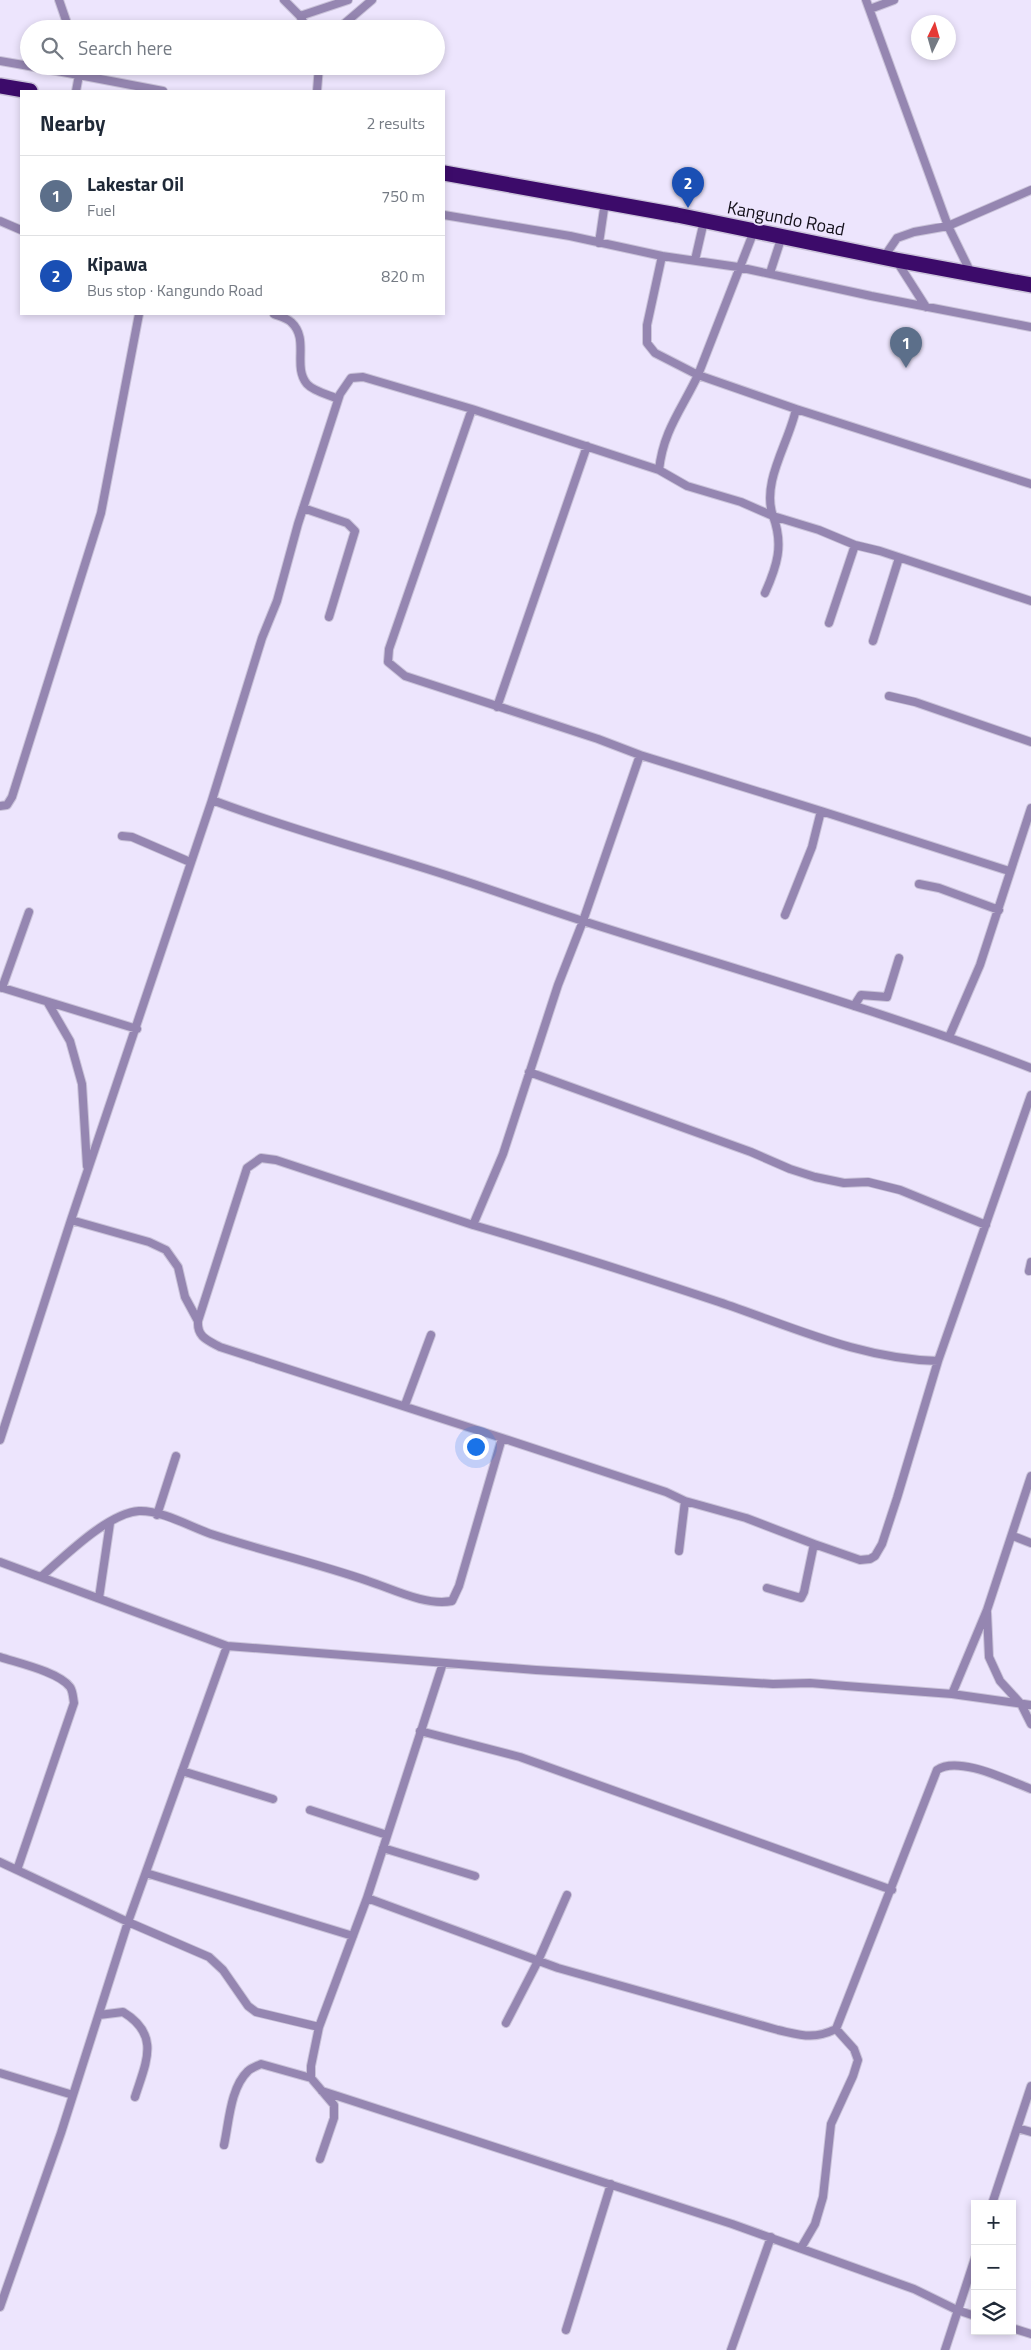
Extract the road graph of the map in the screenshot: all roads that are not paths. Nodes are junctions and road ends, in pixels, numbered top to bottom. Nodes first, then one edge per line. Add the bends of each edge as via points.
1 (59, 0) edge
2 (284, 0) edge
3 (348, 0) edge
4 (372, 0) edge
5 (866, 0) edge
6 (894, 0) edge
7 (870, 9) junction
8 (300, 16) junction
9 (67, 20) edge
10 (302, 20) edge
11 (349, 20) edge
12 (0, 62) edge
13 (20, 65) edge
14 (78, 75) edge
15 (99, 75) edge
16 (318, 75) edge
17 (0, 86) edge
18 (24, 90) edge
19 (76, 90) edge
20 (159, 90) edge
21 (317, 90) edge
22 (445, 173) edge
23 (1031, 190) edge
24 (605, 202) junction
25 (445, 215) edge
26 (0, 221) edge
27 (704, 221) junction
28 (948, 226) junction
29 (20, 230) edge
30 (754, 231) junction
31 (782, 236) junction
32 (599, 243) junction
33 (662, 256) junction
34 (890, 259) junction
35 (695, 260) junction
36 (738, 267) junction
37 (770, 273) junction
38 (971, 274) junction
39 (1031, 285) edge
40 (926, 307) junction
41 (139, 315) edge
42 (276, 315) edge
43 (1031, 327) edge
44 (698, 375) junction
45 (338, 398) junction
46 (472, 409) junction
47 (796, 409) junction
48 (587, 446) junction
49 (660, 470) junction
50 (1031, 484) edge
51 (303, 508) junction
52 (773, 516) junction
53 (854, 545) junction
54 (899, 558) junction
55 (765, 593) dead end
56 (1031, 602) edge
57 (329, 617) dead end
58 (829, 623) dead end
59 (873, 641) dead end
60 (889, 696) dead end
61 (497, 707) junction
62 (1031, 742) edge
63 (640, 755) junction
64 (212, 800) junction
65 (0, 806) edge
66 (1031, 808) edge
67 (820, 812) junction
68 (122, 836) dead end
69 (190, 862) junction
70 (1009, 871) junction
71 (919, 884) dead end
72 (999, 910) junction
73 (30, 912) dead end
74 (785, 915) dead end
75 (583, 921) junction
76 (900, 958) dead end
77 (1, 987) edge
78 (48, 1003) junction
79 (854, 1006) junction
80 (137, 1029) junction
81 (949, 1037) junction
82 (1031, 1068) edge
83 (529, 1072) junction
84 (1031, 1096) edge
85 (87, 1171) junction
86 (71, 1220) junction
87 (986, 1225) junction
88 (473, 1226) junction
89 (1031, 1262) edge
90 (1029, 1271) dead end
91 (198, 1321) junction
92 (431, 1335) dead end
93 (938, 1361) junction
94 (405, 1405) junction
95 (502, 1438) junction
96 (0, 1440) edge
97 (176, 1456) dead end
98 (1031, 1476) edge
99 (685, 1502) junction
100 (157, 1515) junction
101 (110, 1523) junction
102 (1013, 1536) junction
103 (1031, 1543) edge
104 (814, 1544) junction
105 (679, 1551) dead end
106 (0, 1562) edge
107 (42, 1576) junction
108 (767, 1588) dead end
109 (99, 1598) junction
110 (987, 1610) junction
111 (227, 1646) junction
112 (0, 1657) edge
113 (443, 1663) junction
114 (952, 1694) junction
115 (1020, 1704) junction
116 (1031, 1705) edge
117 (1031, 1724) edge
118 (420, 1731) junction
119 (182, 1771) junction
120 (1031, 1789) edge
121 (273, 1799) dead end
122 (310, 1810) dead end
123 (387, 1834) junction
124 (383, 1848) junction
125 (0, 1862) edge
126 (17, 1870) junction
127 (146, 1873) junction
128 (475, 1876) dead end
129 (892, 1890) junction
130 (567, 1895) dead end
131 (367, 1898) junction
132 (128, 1922) junction
133 (353, 1936) junction
134 (538, 1961) junction
135 (99, 2015) junction
136 (506, 2023) dead end
137 (319, 2027) junction
138 (836, 2029) junction
139 (0, 2073) edge
140 (312, 2078) junction
141 (1031, 2086) edge
142 (322, 2092) junction
143 (73, 2096) junction
144 (135, 2097) dead end
145 (1018, 2128) junction
146 (1031, 2132) edge
147 (224, 2145) dead end
148 (320, 2159) dead end
149 (611, 2184) junction
150 (993, 2200) edge
151 (771, 2237) junction
152 (802, 2248) junction
153 (971, 2270) edge
154 (0, 2307) edge
155 (958, 2310) junction
156 (971, 2315) edge
157 (1016, 2329) edge
158 (566, 2330) dead end
159 (1031, 2334) edge
160 (731, 2350) edge
161 (945, 2350) edge

1 - 9 street
2 - 8 street
3 - 8 street
4 - 11 street
5 - 7 street
6 - 7 street
7 - 28 street
8 - 10 street
12 - 13 street
14 - 19 street
15 - 20 street
16 - 21 street
17 - 18 highway
22 - 24 highway, Kangundo Road
23 - 28 street
24 - 27 highway, Kangundo Road
24 - 32 street
25 - 32 street
26 - 29 street
27 - 30 highway, Kangundo Road
27 - 35 street
28 - 34 street via 897,238
28 - 38 street
30 - 31 highway, Kangundo Road
30 - 36 street
31 - 34 highway, Kangundo Road
31 - 37 street
32 - 33 street
33 - 35 street
33 - 44 street via 647,325 647,343 656,353
34 - 38 highway, Kangundo Road
34 - 40 street
35 - 36 street
36 - 37 street
36 - 44 street
37 - 40 street
38 - 39 highway, Kangundo Road
40 - 43 street
41 - 65 street via 101,513 12,797 7,805
42 - 45 street via 290,322 299,333 302,376 308,386
44 - 47 street
44 - 49 street via 667,434
45 - 46 street via 351,378 364,377
45 - 51 street
46 - 48 street
46 - 61 street via 389,649 388,662 404,676
47 - 50 street
47 - 52 street via 770,492
48 - 49 street
48 - 61 street
49 - 52 street via 687,486 741,502
51 - 57 street via 347,523 355,530
51 - 64 street via 277,601 262,638
52 - 53 street
52 - 55 street via 779,531 779,545 774,574
53 - 54 street
53 - 58 street
54 - 56 street
54 - 59 street
60 - 62 street
61 - 63 street via 598,738
63 - 67 street
63 - 75 street
64 - 69 street
64 - 75 street via 269,822 452,877
66 - 70 street
67 - 70 street
67 - 74 street via 812,847
68 - 69 street via 132,837
69 - 80 street
70 - 72 street
71 - 72 street
72 - 81 street
73 - 77 street
75 - 79 street
75 - 83 street
76 - 79 street via 887,997 861,995
77 - 78 street
78 - 80 street
78 - 85 street via 70,1041 82,1084
79 - 81 street
80 - 85 street
81 - 82 street
83 - 87 street via 790,1169 844,1183 868,1182 900,1190
83 - 88 street via 503,1154
84 - 87 street
85 - 86 street
86 - 91 street via 149,1242 166,1250 178,1267 185,1297
86 - 96 street
87 - 93 street
88 - 91 street via 276,1160 261,1158 247,1168
88 - 93 street via 538,1244 866,1352 892,1358
89 - 90 street
91 - 94 street via 202,1338 220,1347
92 - 94 street
93 - 104 street via 898,1498 875,1556 860,1560
94 - 95 street
95 - 99 street via 666,1492
95 - 100 street via 452,1601 440,1603 408,1595
97 - 100 street
98 - 102 street
99 - 104 street via 746,1518
99 - 105 street
100 - 101 street via 139,1511
101 - 107 street via 82,1541
101 - 109 street
102 - 103 street
102 - 110 street
104 - 108 street via 801,1598
106 - 107 street
107 - 109 street
109 - 111 street
110 - 114 street
110 - 115 street via 989,1657 1000,1681
111 - 113 street
111 - 119 street
112 - 126 street via 63,1680 71,1688 74,1703
113 - 114 street
113 - 118 street
114 - 115 street
115 - 116 street
115 - 117 street
118 - 123 street
118 - 129 street via 520,1757
119 - 121 street
119 - 127 street
120 - 129 street via 958,1765 943,1766 937,1770
122 - 123 street
123 - 124 street
124 - 128 street
124 - 131 street
125 - 126 street
126 - 132 street
127 - 132 street
127 - 133 street
129 - 138 street
130 - 134 street
131 - 133 street
131 - 134 street
132 - 135 street
132 - 137 street via 209,1957 256,2012
133 - 137 street
134 - 136 street
134 - 138 street via 778,2030 812,2037
135 - 143 street
135 - 144 street via 123,2012 136,2020 148,2038 147,2057
137 - 140 street via 311,2066
138 - 152 street via 854,2049 858,2060 831,2124 823,2197 815,2224
139 - 143 street
140 - 142 street
140 - 147 street via 261,2064 248,2070 235,2095
141 - 145 street
142 - 148 street via 334,2105 334,2118
142 - 149 street
143 - 154 street
145 - 146 street
145 - 150 street
149 - 151 street
149 - 158 street
151 - 152 street
151 - 160 street
152 - 155 street via 914,2288
153 - 155 street
155 - 156 street
155 - 161 street
157 - 159 street

